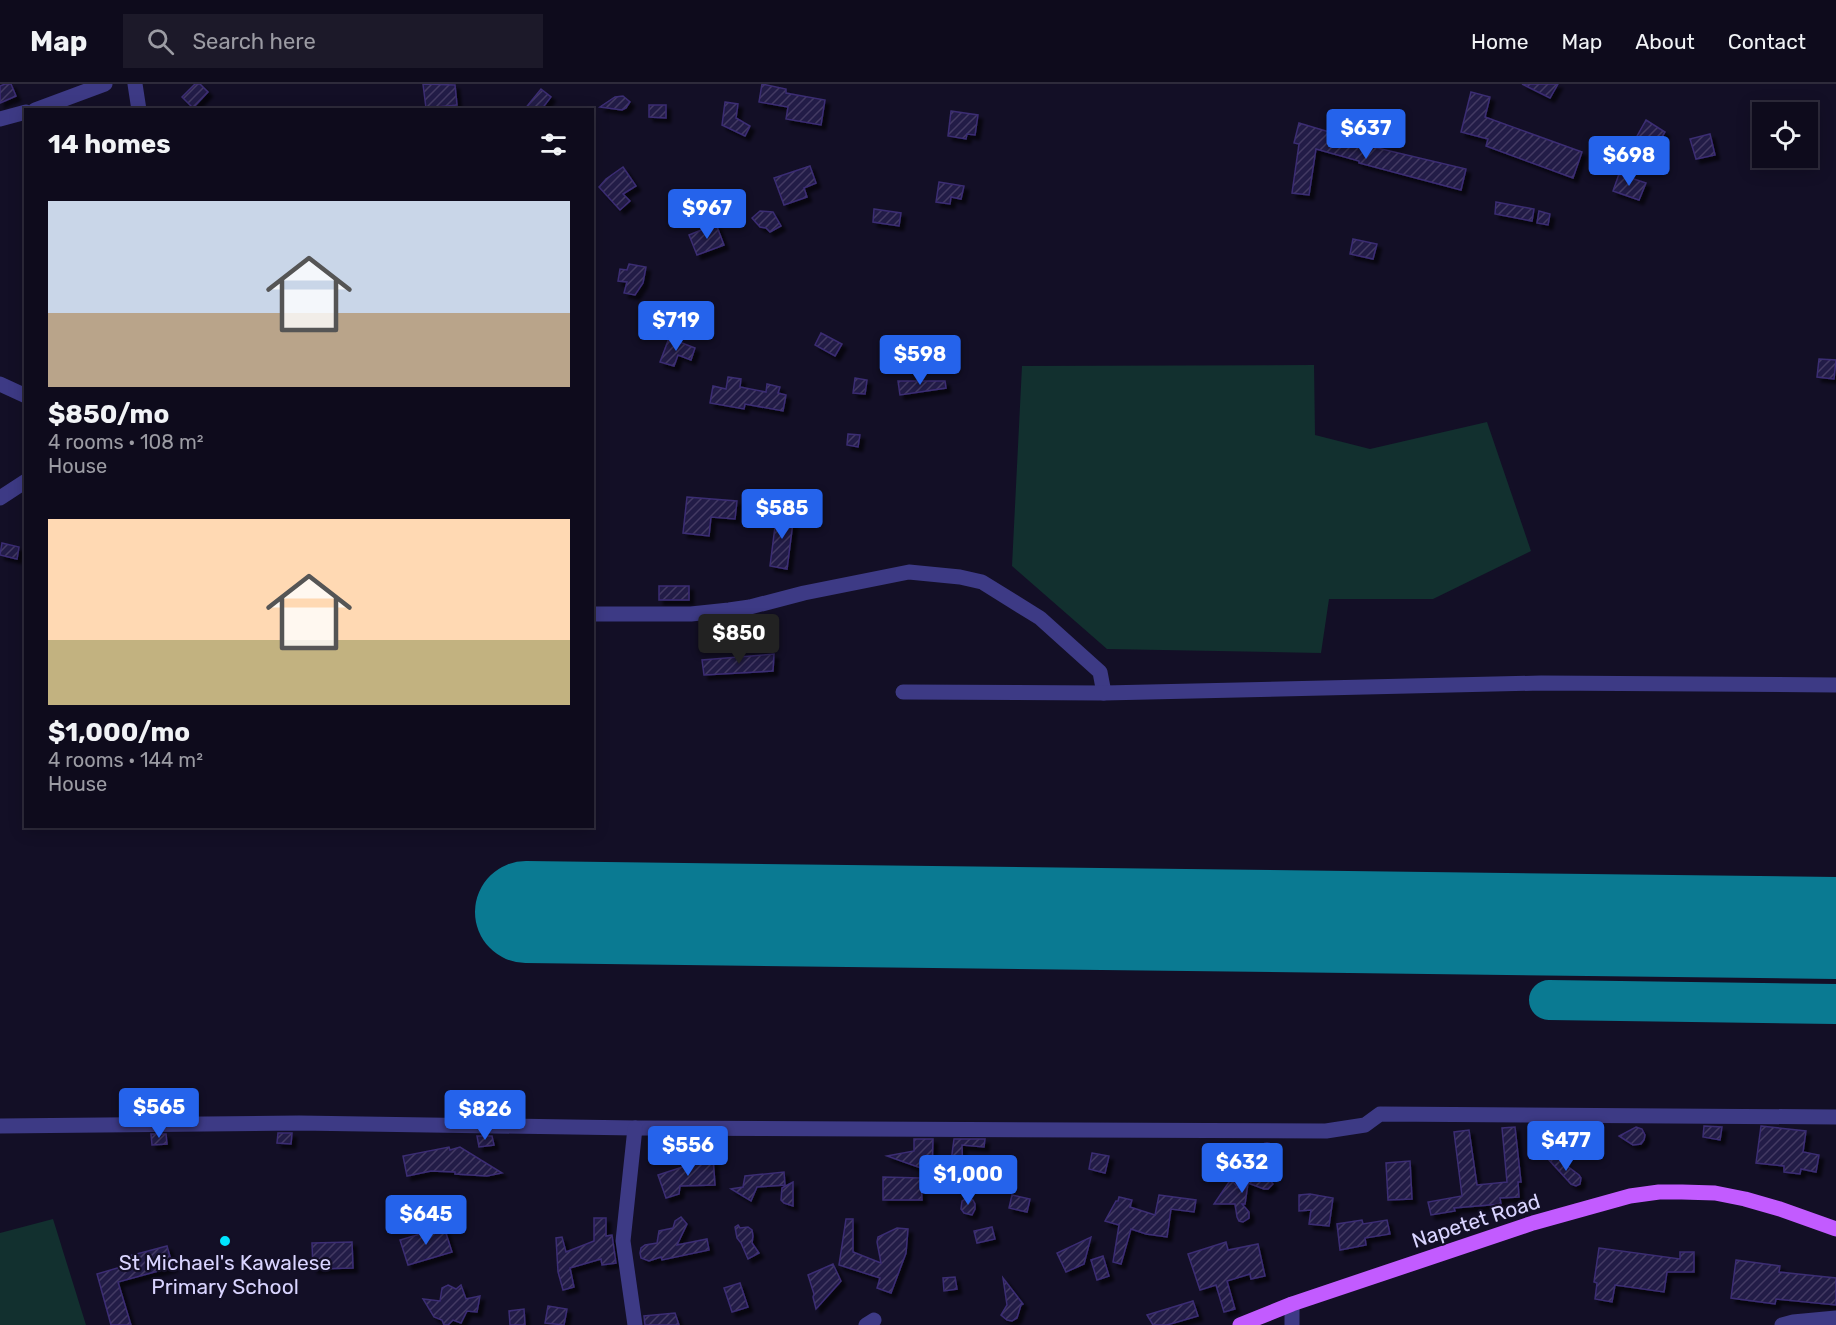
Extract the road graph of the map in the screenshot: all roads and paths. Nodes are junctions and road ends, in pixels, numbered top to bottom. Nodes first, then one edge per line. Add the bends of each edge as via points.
1 (105, 84) edge
2 (135, 84) edge
3 (40, 108) edge
4 (139, 108) edge
5 (24, 113) edge
6 (0, 120) edge
7 (0, 384) edge
8 (24, 395) edge
9 (24, 482) edge
10 (0, 498) edge
11 (594, 614) edge
12 (1836, 684) edge
13 (903, 692) dead end
14 (1104, 693) junction
15 (1836, 1118) edge
16 (0, 1126) edge
17 (634, 1128) junction
18 (1836, 1229) edge
19 (1292, 1304) junction
20 (1836, 1318) edge
21 (635, 1325) edge
22 (1240, 1325) edge
23 (1293, 1325) edge
24 (1782, 1325) edge

1 - 3 street
2 - 4 street
5 - 6 street
7 - 8 street
9 - 10 street
11 - 14 street via 691,614 740,609 909,572 960,577 982,582 1040,618 1100,672
12 - 14 street via 1541,683
13 - 14 street
15 - 17 street via 1380,1114 1365,1125 1326,1131
16 - 17 street via 299,1123
17 - 21 street via 623,1241
18 - 19 main road, Napetet Road via 1745,1199 1659,1192 1630,1196 1533,1223
19 - 22 main road, Napetet Road
19 - 23 street
20 - 24 street

